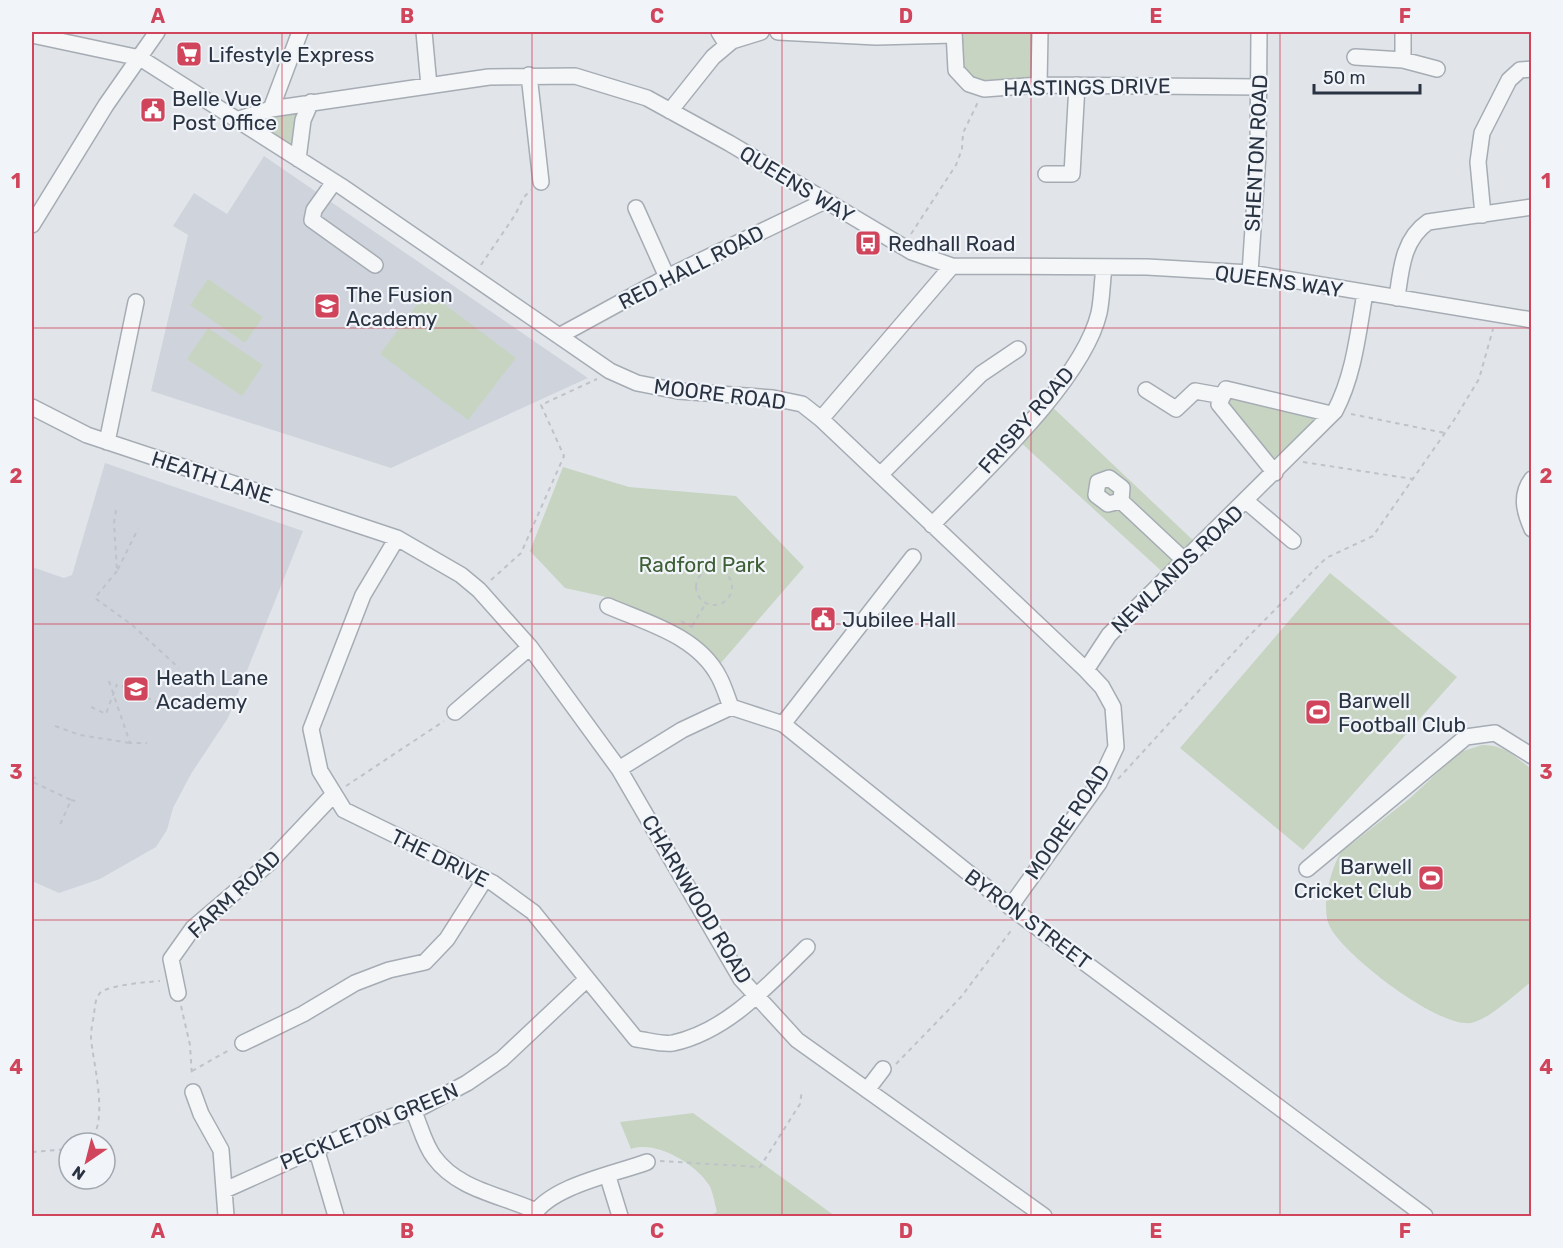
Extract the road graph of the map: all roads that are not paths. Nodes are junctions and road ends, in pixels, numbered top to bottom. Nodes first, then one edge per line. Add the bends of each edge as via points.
1 (158, 32) edge
2 (300, 32) edge
3 (424, 32) edge
4 (719, 32) edge
5 (760, 32) edge
6 (778, 32) edge
7 (1040, 32) edge
8 (1259, 32) edge
9 (1402, 32) edge
10 (954, 33) edge
11 (32, 35) edge
12 (727, 45) junction
13 (1355, 57) dead end
14 (140, 58) junction
15 (1403, 60) junction
16 (1437, 69) dead end
17 (1532, 69) edge
18 (529, 75) junction
19 (1039, 85) junction
20 (1077, 85) junction
21 (429, 86) junction
22 (1259, 87) junction
23 (311, 102) junction
24 (271, 109) junction
25 (670, 111) junction
26 (236, 120) junction
27 (298, 159) junction
28 (1046, 174) dead end
29 (334, 182) junction
30 (540, 182) road end
31 (825, 201) junction
32 (1532, 207) edge
33 (636, 208) dead end
34 (1483, 215) junction
35 (32, 225) edge
36 (375, 265) dead end
37 (952, 266) junction
38 (1104, 268) junction
39 (1250, 273) junction
40 (667, 277) junction
41 (1365, 293) junction
42 (1397, 298) junction
43 (136, 302) dead end
44 (1532, 320) edge
45 (559, 336) junction
46 (1018, 349) dead end
47 (1146, 390) dead end
48 (1223, 396) junction
49 (32, 407) edge
50 (1333, 412) junction
51 (820, 419) junction
52 (107, 442) junction
53 (1275, 473) junction
54 (880, 475) junction
55 (1532, 479) edge
56 (1121, 501) dead end
57 (1246, 501) junction
58 (932, 525) junction
59 (1532, 529) edge
60 (397, 538) junction
61 (1293, 541) dead end
62 (914, 557) dead end
63 (1184, 560) junction
64 (608, 606) dead end
65 (530, 647) junction
66 (1086, 670) junction
67 (731, 707) junction
68 (455, 712) road end
69 (783, 724) junction
70 (1532, 756) edge
71 (619, 769) junction
72 (334, 794) junction
73 (1307, 869) dead end
74 (485, 879) junction
75 (1016, 911) junction
76 (807, 947) dead end
77 (587, 979) junction
78 (176, 986) road end
79 (757, 996) junction
80 (243, 1043) road end
81 (883, 1069) road end
82 (867, 1090) junction
83 (193, 1092) road end
84 (413, 1110) junction
85 (316, 1148) junction
86 (646, 1162) road end
87 (608, 1177) junction
88 (225, 1190) junction
89 (535, 1214) edge
90 (225, 1216) edge
91 (336, 1216) edge
92 (620, 1216) edge
93 (1044, 1216) edge
94 (1425, 1216) edge

1 - 14 street
2 - 24 street
3 - 21 street
4 - 12 street
5 - 12 street
6 - 10 street via 876,38
7 - 19 street
8 - 22 street, SHENTON ROAD
9 - 15 street
10 - 19 street, HASTINGS DRIVE via 956,70 969,84 984,88
11 - 14 street
12 - 25 street via 712,57
13 - 15 street
14 - 26 street, MOORE ROAD
14 - 35 street via 106,105
15 - 16 street
17 - 34 street via 1520,70 1509,80 1482,133 1478,162
18 - 21 street, QUEENS WAY
18 - 25 street, QUEENS WAY via 575,76 647,98
18 - 30 street
19 - 20 street, HASTINGS DRIVE
20 - 22 street, HASTINGS DRIVE
20 - 28 street via 1072,174
21 - 23 street, QUEENS WAY
22 - 39 street, SHENTON ROAD
23 - 24 street, QUEENS WAY
23 - 27 street via 303,120
24 - 26 street, QUEENS WAY
25 - 31 street, QUEENS WAY
26 - 27 street, MOORE ROAD
27 - 29 street, MOORE ROAD
29 - 36 street via 312,219
29 - 45 street, MOORE ROAD
31 - 37 street, QUEENS WAY via 903,246
31 - 40 street, RED HALL ROAD
32 - 34 street
33 - 40 street
34 - 42 street via 1428,222 1414,231 1403,259
37 - 38 street, QUEENS WAY
37 - 51 street
38 - 39 street, QUEENS WAY
38 - 58 street, FRISBY ROAD via 1099,314 1080,357 1037,415
39 - 41 street, QUEENS WAY
40 - 45 street, RED HALL ROAD
41 - 42 street, QUEENS WAY
41 - 50 street, NEWLANDS ROAD via 1354,355 1343,395
42 - 44 street, QUEENS WAY
43 - 52 street
45 - 51 street, MOORE ROAD via 610,371 637,383 678,391 774,398 802,404
46 - 54 street via 981,374
47 - 48 street via 1176,410 1196,391
48 - 50 street via 1226,389
48 - 53 street via 1220,404
49 - 52 street, HEATH LANE
50 - 53 street, NEWLANDS ROAD
51 - 54 street, MOORE ROAD
52 - 60 street, HEATH LANE
53 - 57 street, NEWLANDS ROAD
54 - 58 street, MOORE ROAD
55 - 59 street via 1525,488 1524,509
56 - 63 street
57 - 61 street
57 - 63 street, NEWLANDS ROAD
58 - 66 street, MOORE ROAD
60 - 65 street, CHARNWOOD ROAD via 461,575
60 - 72 street, THE DRIVE via 363,595 311,729 320,771
62 - 69 street
63 - 66 street, NEWLANDS ROAD via 1109,635
64 - 67 street via 679,637 706,657 719,676
65 - 68 street
65 - 71 street, CHARNWOOD ROAD
66 - 75 street, MOORE ROAD via 1113,707 1116,747 1099,783
67 - 69 street, BYRON STREET
67 - 71 street via 682,730
69 - 75 street, BYRON STREET
70 - 73 street via 1495,733 1466,737
71 - 79 street, CHARNWOOD ROAD via 741,979
72 - 74 street, THE DRIVE via 344,810
72 - 78 street, FARM ROAD via 268,864 193,928 171,959
74 - 77 street, THE DRIVE via 533,912
74 - 80 street via 447,939 425,962 355,983
75 - 94 street, BYRON STREET
76 - 79 street, THE DRIVE
77 - 79 street, THE DRIVE via 636,1039 671,1043 709,1030
77 - 84 street, PECKLETON GREEN via 502,1059 467,1083
79 - 82 street, CHARNWOOD ROAD via 797,1040
81 - 82 street
82 - 93 street, CHARNWOOD ROAD
83 - 88 street via 221,1150
84 - 85 street, PECKLETON GREEN
84 - 89 street via 433,1156 452,1177
85 - 88 street, PECKLETON GREEN
85 - 91 street
86 - 87 street
87 - 89 street via 578,1184 552,1197
87 - 92 street
88 - 90 street

